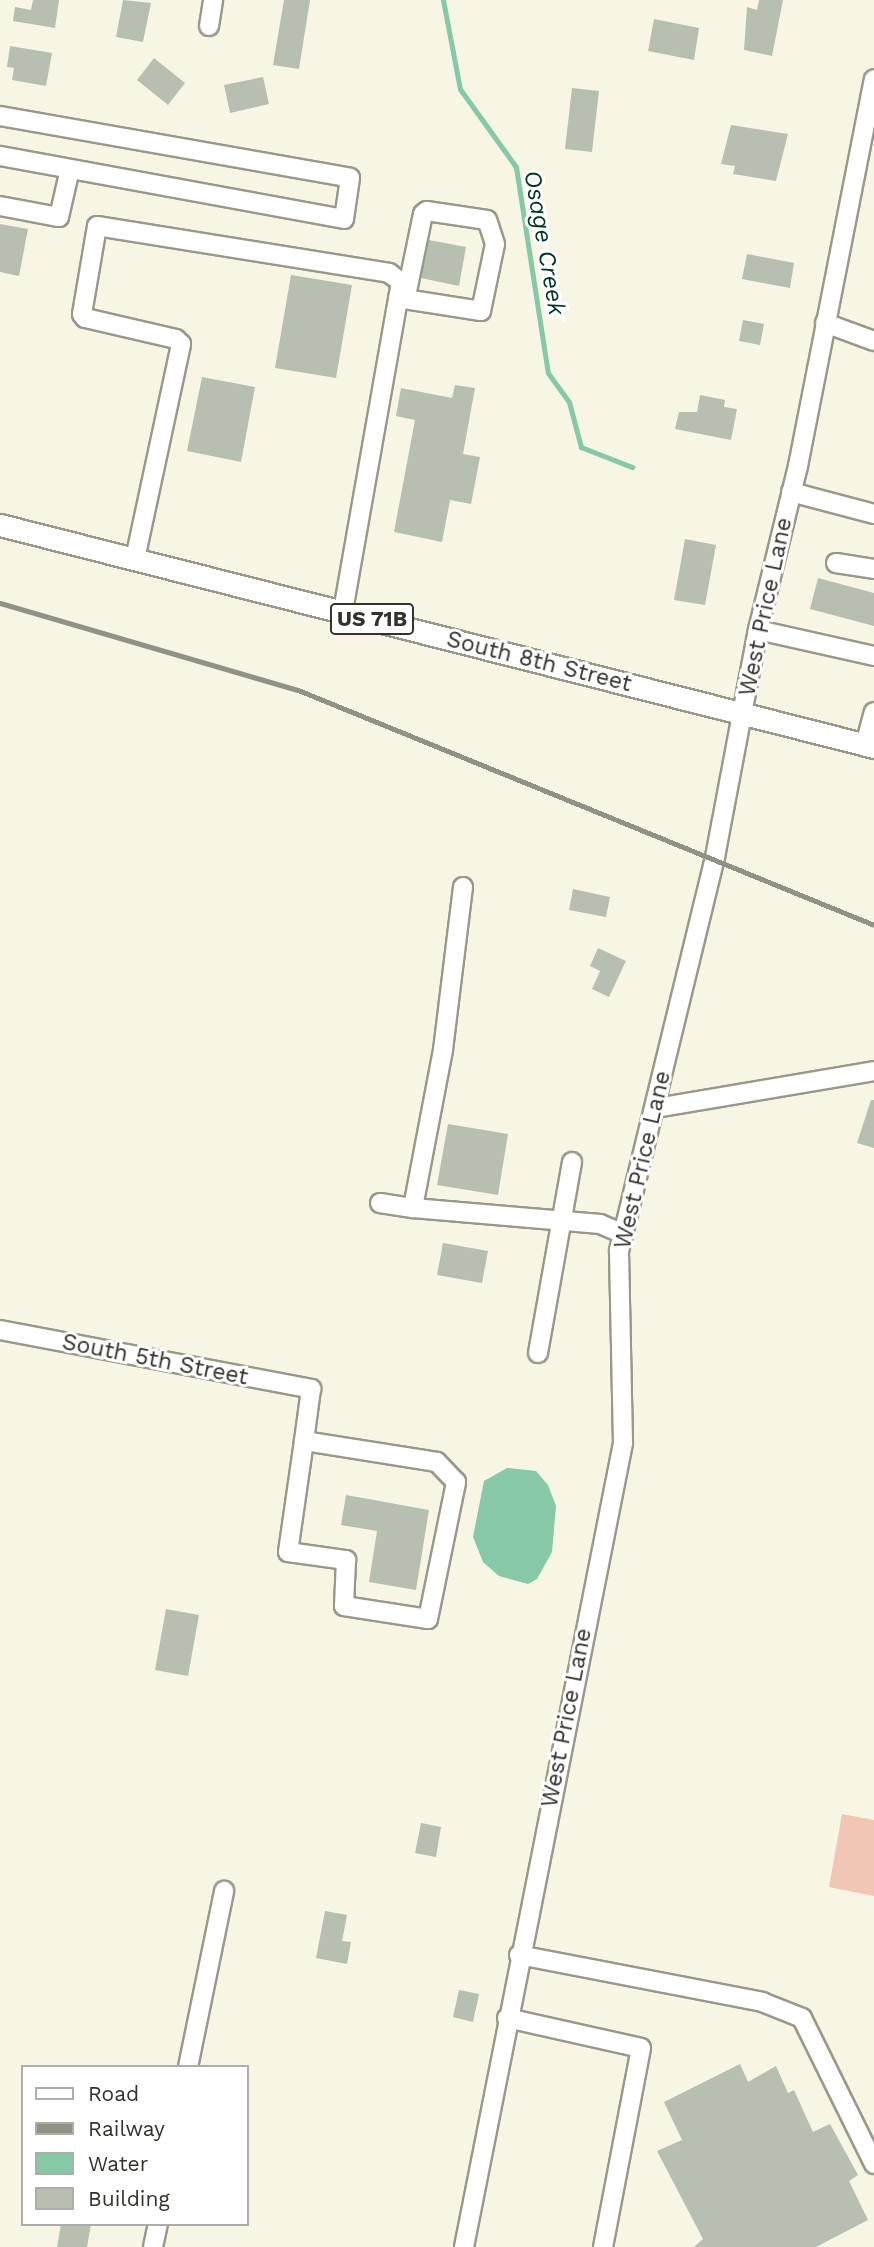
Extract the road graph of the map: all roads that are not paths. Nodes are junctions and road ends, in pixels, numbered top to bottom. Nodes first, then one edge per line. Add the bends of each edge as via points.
1 (213, 0) edge
2 (209, 26) dead end
3 (874, 79) edge
4 (0, 116) edge
5 (0, 156) edge
6 (70, 169) junction
7 (0, 206) edge
8 (402, 299) junction
9 (825, 323) junction
10 (874, 341) edge
11 (791, 492) junction
12 (874, 514) edge
13 (0, 524) edge
14 (135, 559) junction
15 (835, 564) dead end
16 (874, 569) edge
17 (343, 612) junction
18 (758, 630) junction
19 (874, 656) edge
20 (874, 712) edge
21 (744, 713) junction
22 (870, 746) edge
23 (463, 887) dead end
24 (874, 1071) edge
25 (656, 1108) junction
26 (572, 1162) dead end
27 (380, 1203) dead end
28 (413, 1208) junction
29 (561, 1221) junction
30 (624, 1234) junction
31 (0, 1330) edge
32 (538, 1353) dead end
33 (304, 1441) junction
34 (224, 1891) dead end
35 (519, 1955) junction
36 (507, 2018) junction
37 (188, 2065) edge
38 (874, 2164) edge
39 (158, 2226) edge
40 (153, 2247) edge
41 (464, 2247) edge
42 (603, 2247) edge

1 - 2 street
3 - 9 street, West Price Lane
4 - 6 street via 350,178 344,219
5 - 6 street
6 - 7 street via 59,217
8 - 8 street via 481,311 495,244 487,220 423,214
8 - 14 street via 401,282 389,273 97,226 85,318 176,339 181,344
8 - 17 street
9 - 10 street
9 - 11 street, West Price Lane
11 - 12 street
11 - 18 street, West Price Lane
13 - 14 main road, South 8th Street / US 71B
14 - 17 main road, South 8th Street / US 71B
15 - 16 street
17 - 21 main road, South 8th Street / US 71B
18 - 19 street
18 - 21 street, West Price Lane
20 - 22 street
21 - 22 main road, South 8th Street / US 71B
21 - 25 street, West Price Lane
23 - 28 street via 443,1049
24 - 25 street
25 - 30 street, West Price Lane
26 - 29 street
27 - 28 street
28 - 29 street
29 - 30 street via 600,1224
29 - 32 street
30 - 35 street, West Price Lane via 619,1251 623,1443
31 - 33 street, South 5th Street via 311,1389
33 - 33 street via 288,1552 346,1560 344,1606 428,1619 456,1482 437,1462
34 - 37 street
35 - 36 street, West Price Lane
35 - 38 street via 762,2003 802,2018
36 - 41 street, West Price Lane
36 - 42 street via 640,2048
39 - 40 street

